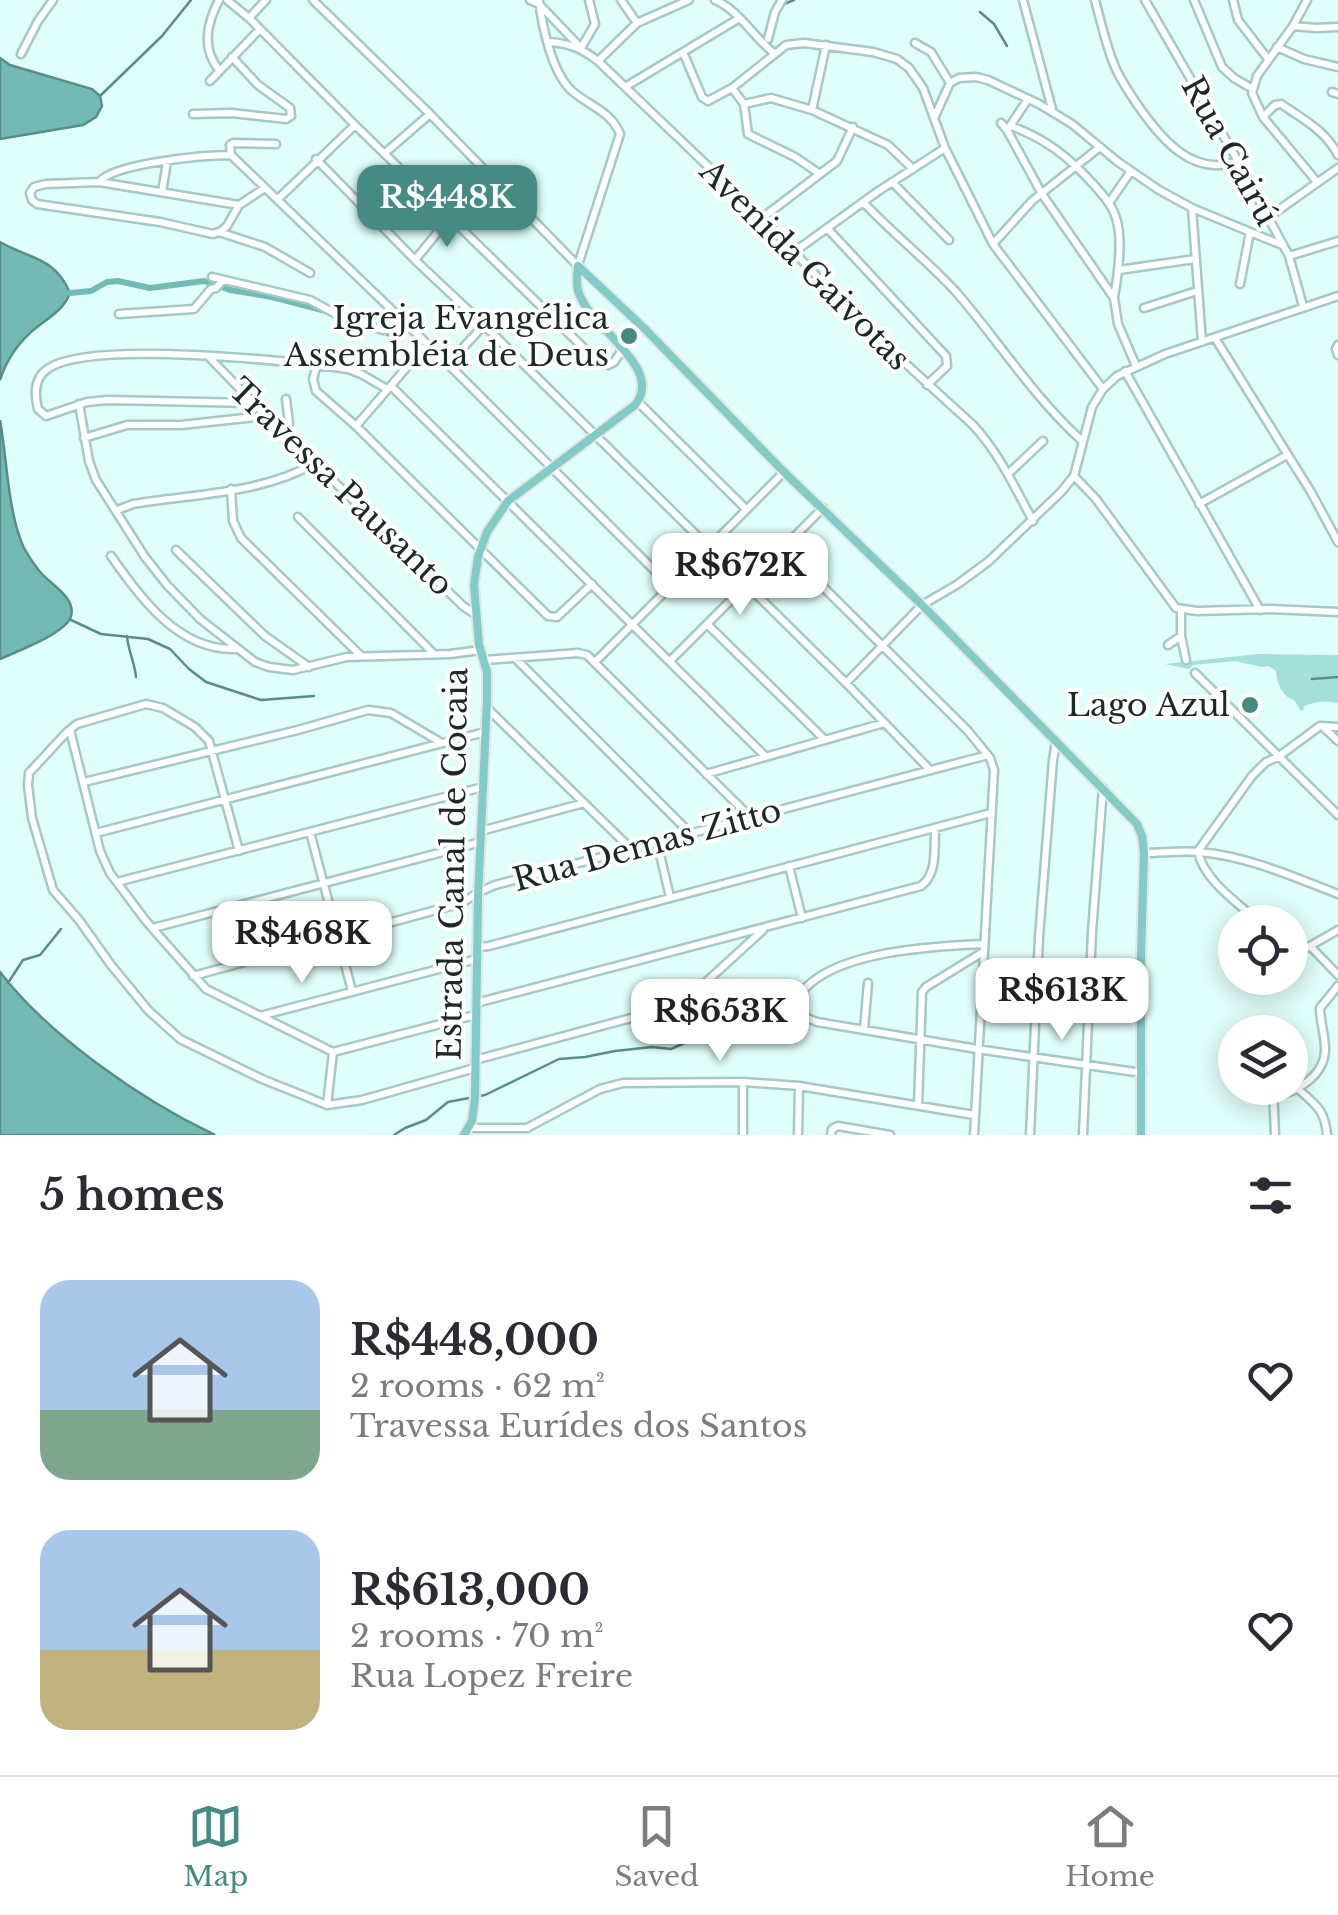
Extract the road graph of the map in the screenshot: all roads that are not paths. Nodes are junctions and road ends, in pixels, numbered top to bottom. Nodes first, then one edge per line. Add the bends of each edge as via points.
1 (52, 0) edge
2 (223, 0) edge
3 (266, 0) edge
4 (312, 0) edge
5 (530, 0) edge
6 (589, 0) edge
7 (621, 0) edge
8 (689, 0) edge
9 (715, 0) edge
10 (1023, 0) edge
11 (1095, 0) edge
12 (1145, 0) edge
13 (1194, 0) edge
14 (1233, 0) edge
15 (1307, 0) edge
16 (779, 1) edge
17 (539, 2) edge
18 (249, 18) junction
19 (738, 19) junction
20 (638, 23) junction
21 (1293, 26) junction
22 (1338, 27) edge
23 (260, 29) junction
24 (755, 37) junction
25 (768, 39) junction
26 (548, 42) junction
27 (915, 42) dead end
28 (790, 43) junction
29 (826, 45) junction
30 (1277, 47) junction
31 (581, 48) junction
32 (684, 52) junction
33 (21, 54) dead end
34 (774, 54) junction
35 (232, 57) junction
36 (1268, 58) junction
37 (598, 61) junction
38 (1338, 67) edge
39 (219, 70) junction
40 (210, 81) dead end
41 (950, 82) junction
42 (625, 87) junction
43 (732, 88) junction
44 (1252, 88) junction
45 (1028, 99) junction
46 (744, 104) junction
47 (812, 110) junction
48 (1052, 110) junction
49 (193, 114) dead end
50 (430, 114) junction
51 (935, 117) junction
52 (1263, 117) junction
53 (1001, 123) dead end
54 (355, 125) junction
55 (853, 128) junction
56 (1009, 128) junction
57 (276, 144) dead end
58 (1100, 147) junction
59 (945, 148) junction
60 (385, 153) junction
61 (1338, 154) edge
62 (232, 155) junction
63 (316, 160) junction
64 (1238, 161) junction
65 (167, 162) junction
66 (1076, 166) junction
67 (1338, 168) edge
68 (912, 169) junction
69 (1131, 171) junction
70 (820, 174) junction
71 (99, 182) junction
72 (892, 182) junction
73 (1317, 182) junction
74 (265, 188) junction
75 (162, 192) junction
76 (1042, 194) junction
77 (278, 199) junction
78 (863, 202) junction
79 (1109, 203) junction
80 (239, 205) junction
81 (1192, 208) junction
82 (451, 216) junction
83 (762, 218) junction
84 (1269, 218) junction
85 (827, 228) junction
86 (219, 232) junction
87 (1250, 232) junction
88 (949, 240) dead end
89 (1338, 241) edge
90 (993, 244) junction
91 (1282, 245) junction
92 (794, 252) junction
93 (1289, 256) junction
94 (415, 260) junction
95 (1195, 260) junction
96 (578, 266) junction
97 (1119, 270) junction
98 (310, 273) dead end
99 (212, 278) dead end
100 (221, 283) junction
101 (1240, 284) dead end
102 (1197, 291) junction
103 (1338, 296) edge
104 (1114, 298) junction
105 (1303, 306) junction
106 (1144, 308) dead end
107 (120, 314) dead end
108 (398, 318) junction
109 (484, 325) junction
110 (1216, 338) junction
111 (1202, 342) junction
112 (426, 345) junction
113 (1338, 346) edge
114 (624, 348) junction
115 (1338, 355) edge
116 (208, 357) junction
117 (448, 364) junction
118 (317, 365) junction
119 (1136, 366) junction
120 (1124, 371) junction
121 (927, 385) junction
122 (389, 388) junction
123 (1103, 389) junction
124 (286, 400) dead end
125 (638, 402) junction
126 (253, 403) junction
127 (79, 404) junction
128 (265, 416) junction
129 (356, 426) junction
130 (287, 436) junction
131 (595, 436) junction
132 (84, 438) junction
133 (1082, 440) junction
134 (1043, 441) dead end
135 (1287, 455) junction
136 (315, 463) junction
137 (552, 468) junction
138 (784, 472) junction
139 (1008, 474) junction
140 (1074, 476) junction
141 (231, 489) junction
142 (508, 501) junction
143 (1199, 504) junction
144 (824, 508) junction
145 (746, 509) junction
146 (117, 510) junction
147 (298, 517) dead end
148 (1033, 521) junction
149 (1338, 540) edge
150 (708, 548) junction
151 (784, 548) junction
152 (481, 549) junction
153 (176, 550) dead end
154 (111, 556) dead end
155 (592, 584) junction
156 (669, 586) junction
157 (747, 586) junction
158 (922, 606) junction
159 (1181, 610) junction
160 (1260, 610) junction
161 (1338, 612) edge
162 (476, 615) junction
163 (707, 624) junction
164 (632, 625) junction
165 (1181, 636) junction
166 (1168, 645) dead end
167 (884, 646) junction
168 (236, 649) junction
169 (481, 650) junction
170 (434, 654) junction
171 (362, 657) junction
172 (514, 658) junction
173 (485, 660) junction
174 (1186, 660) dead end
175 (670, 661) junction
176 (596, 662) junction
177 (308, 667) junction
178 (1195, 673) dead end
179 (846, 684) junction
180 (486, 708) junction
181 (884, 723) junction
182 (1322, 726) junction
183 (1338, 727) edge
184 (70, 729) junction
185 (486, 732) junction
186 (825, 740) junction
187 (1056, 741) junction
188 (1338, 741) edge
189 (441, 742) junction
190 (211, 750) junction
191 (988, 755) junction
192 (765, 756) junction
193 (1278, 756) junction
194 (930, 770) junction
195 (706, 774) junction
196 (84, 782) junction
197 (483, 787) junction
198 (1103, 787) junction
199 (224, 799) junction
200 (585, 802) junction
201 (991, 813) junction
202 (1338, 815) edge
203 (750, 817) junction
204 (935, 828) junction
205 (482, 831) junction
206 (310, 832) junction
207 (96, 833) junction
208 (690, 833) junction
209 (481, 842) junction
210 (657, 842) junction
211 (631, 849) junction
212 (239, 851) junction
213 (1198, 851) junction
214 (1144, 853) junction
215 (788, 866) junction
216 (117, 882) junction
217 (322, 882) junction
218 (479, 892) junction
219 (1338, 894) edge
220 (670, 897) junction
221 (1240, 905) edge
222 (802, 918) junction
223 (152, 928) junction
224 (764, 928) junction
225 (1338, 930) edge
226 (338, 937) junction
227 (477, 946) junction
228 (1310, 946) joint
229 (983, 948) junction
230 (477, 958) junction
231 (1338, 975) edge
232 (193, 976) junction
233 (868, 983) dead end
234 (1338, 986) edge
235 (352, 991) junction
236 (475, 1003) junction
237 (794, 1007) junction
238 (475, 1015) junction
239 (260, 1016) junction
240 (726, 1028) dead end
241 (864, 1029) junction
242 (921, 1039) junction
243 (977, 1049) junction
244 (332, 1052) junction
245 (1032, 1057) junction
246 (475, 1064) junction
247 (1086, 1065) junction
248 (1142, 1073) junction
249 (1308, 1080) edge
250 (743, 1082) junction
251 (800, 1086) junction
252 (1308, 1099) edge
253 (328, 1104) junction
254 (1274, 1105) edge
255 (918, 1106) junction
256 (974, 1115) junction
257 (467, 1131) edge
258 (832, 1133) edge
259 (743, 1135) edge
260 (798, 1135) edge
261 (890, 1135) edge
262 (974, 1135) edge
263 (1030, 1135) edge
264 (1083, 1135) edge
265 (1141, 1135) edge
266 (1275, 1135) edge
267 (1326, 1135) edge

1 - 33 street
2 - 18 street
2 - 39 street via 207,35
3 - 18 street
4 - 50 street
5 - 17 street
6 - 31 street via 595,24
7 - 20 street
8 - 20 street
9 - 19 street
10 - 48 street
11 - 64 street via 1114,66 1158,134 1202,163 1223,167
12 - 64 street, Rua Cairú
13 - 44 street via 1222,66
14 - 36 street via 1238,20
15 - 21 street
16 - 25 street
17 - 26 street
17 - 31 street
18 - 23 street
19 - 24 street
19 - 32 street
20 - 37 street
21 - 22 street
21 - 30 street
23 - 35 street
23 - 54 street
24 - 25 street
24 - 34 street
25 - 28 street
26 - 31 street, Avenida Gaivotas
26 - 96 street via 567,87 609,117 620,134
27 - 41 street via 931,52
28 - 29 street
28 - 34 street
29 - 47 street
29 - 51 street via 903,63
30 - 36 street
30 - 38 street
31 - 37 street, Avenida Gaivotas
32 - 42 street
32 - 43 street via 705,100
34 - 43 street
35 - 39 street
35 - 49 street via 291,116
36 - 44 street
37 - 42 street, Avenida Gaivotas
39 - 40 street
41 - 45 street via 976,77
41 - 51 street
42 - 83 street, Avenida Gaivotas
43 - 46 street
44 - 52 street
45 - 48 street
45 - 56 street
46 - 47 street via 771,98
46 - 70 street via 750,136
47 - 55 street
48 - 58 street
50 - 60 street
50 - 96 street
51 - 59 street
52 - 61 street via 1281,104 1322,132
52 - 73 street
53 - 56 street
54 - 60 street
54 - 63 street
55 - 68 street via 888,145
55 - 70 street via 842,156
56 - 66 street via 1048,143
56 - 76 street
57 - 62 street via 233,143
58 - 66 street
58 - 69 street
59 - 68 street
59 - 90 street
60 - 82 street
62 - 65 street
62 - 74 street
63 - 77 street
63 - 94 street
64 - 84 street, Rua Cairú
65 - 71 street via 109,173
65 - 75 street
66 - 76 street
66 - 79 street
67 - 73 street
68 - 72 street
69 - 79 street
69 - 81 street
70 - 83 street
71 - 75 street
71 - 86 street via 40,185 30,197 37,204
72 - 78 street
72 - 88 street
73 - 84 street
74 - 77 street
74 - 80 street
75 - 80 street
76 - 90 street
76 - 104 street
77 - 108 street
78 - 85 street
78 - 133 street via 954,289 1050,411
79 - 97 street via 1118,223
80 - 86 street
81 - 87 street
81 - 95 street
82 - 94 street
82 - 114 street via 600,361 612,364
83 - 92 street, Avenida Gaivotas
84 - 91 street, Rua Cairú
85 - 92 street
85 - 121 street via 946,356 946,366
86 - 98 street via 258,244
87 - 91 street
87 - 101 street
89 - 93 street
90 - 123 street
91 - 93 street, Rua Cairú
92 - 121 street, Avenida Gaivotas
93 - 105 street, Rua Cairú
94 - 109 street
95 - 97 street
95 - 102 street
96 - 114 main road via 583,302
96 - 138 main road
97 - 104 street
99 - 100 street
100 - 107 street via 194,309
100 - 108 street via 310,300 382,330
102 - 106 street
102 - 111 street
103 - 105 street
104 - 119 street
105 - 110 street
108 - 112 street
109 - 117 street
109 - 131 street
110 - 111 street
110 - 135 street
111 - 119 street
112 - 117 street
112 - 122 street
113 - 115 street
114 - 125 main road via 642,382
116 - 118 street
116 - 126 street, Travessa Pausanto
116 - 127 street via 86,357 62,362 39,378 41,414
117 - 137 street
118 - 122 street via 354,371
118 - 129 street via 314,388
119 - 120 street
120 - 123 street
120 - 143 street
121 - 139 street, Avenida Gaivotas via 974,425
122 - 129 street
122 - 142 street
123 - 133 street
124 - 130 street
125 - 131 main road, Estrada Canal de Cocaia
125 - 145 street
126 - 127 street
126 - 128 street, Travessa Pausanto
127 - 132 street
128 - 130 street, Travessa Pausanto
128 - 132 street via 127,425
129 - 152 street
130 - 136 street, Travessa Pausanto
131 - 137 main road, Estrada Canal de Cocaia
131 - 150 street
132 - 146 street via 96,480
133 - 140 street
134 - 139 street
135 - 143 street
135 - 149 street
136 - 141 street
136 - 162 street, Travessa Pausanto
137 - 142 main road, Estrada Canal de Cocaia
137 - 156 street
138 - 144 main road
138 - 145 street
139 - 148 street, Avenida Gaivotas
140 - 148 street
140 - 159 street
141 - 146 street
141 - 171 street via 241,538
142 - 152 main road, Estrada Canal de Cocaia
142 - 155 street
143 - 160 street
144 - 151 street
144 - 158 main road
145 - 150 street
146 - 168 street via 167,585
147 - 170 street
148 - 158 street via 970,576
150 - 156 street
150 - 157 street
151 - 157 street
151 - 167 street
152 - 155 street via 552,618
152 - 162 main road, Estrada Canal de Cocaia
153 - 177 street via 264,636
154 - 168 street via 173,628 210,646
155 - 164 street
156 - 164 street
157 - 163 street
157 - 179 street
158 - 167 street
158 - 187 main road
159 - 160 street
159 - 165 street
160 - 161 street
162 - 169 main road, Estrada Canal de Cocaia
163 - 175 street
163 - 186 street
164 - 175 street
164 - 176 street
165 - 166 street
165 - 174 street
167 - 179 street
167 - 191 street
168 - 177 street via 269,668
169 - 170 street
169 - 173 main road, Estrada Canal de Cocaia
170 - 171 street
171 - 177 street
172 - 173 street
172 - 176 street via 578,652
172 - 208 street
173 - 180 main road, Estrada Canal de Cocaia
175 - 192 street
176 - 195 street
178 - 193 street
179 - 181 street
180 - 185 main road, Estrada Canal de Cocaia
180 - 200 street
181 - 186 street
181 - 194 street
182 - 183 street
182 - 188 street
182 - 193 street
184 - 190 street via 152,704 195,727
184 - 196 street
184 - 253 street via 28,780 32,818 56,894 173,1034
185 - 189 street
185 - 197 main road, Estrada Canal de Cocaia
186 - 192 street
187 - 198 main road
187 - 245 street
189 - 190 street via 391,713 368,710
189 - 199 street
190 - 196 street
190 - 199 street
191 - 194 street, Rua Demas Zitto
191 - 201 street via 994,770
192 - 195 street
193 - 202 street
193 - 213 street via 1252,776
194 - 203 street, Rua Demas Zitto
195 - 203 street
196 - 207 street
197 - 205 main road, Estrada Canal de Cocaia
197 - 206 street
198 - 214 main road via 1138,824
198 - 247 street
199 - 207 street
199 - 212 street
200 - 205 street
200 - 211 street
201 - 204 street
201 - 229 street
203 - 208 street, Rua Demas Zitto
204 - 215 street
204 - 222 street via 932,874 924,885
205 - 209 main road, Estrada Canal de Cocaia
206 - 212 street
206 - 217 street
207 - 216 street
208 - 210 street, Rua Demas Zitto
209 - 217 street
209 - 218 main road, Estrada Canal de Cocaia
210 - 211 street, Rua Demas Zitto
210 - 220 street
211 - 218 street, Rua Demas Zitto
212 - 216 street
213 - 214 street
213 - 219 street
213 - 221 street via 1212,878
214 - 248 main road
215 - 220 street
215 - 222 street
216 - 223 street
217 - 223 street
217 - 226 street
218 - 226 street, Rua Demas Zitto via 462,903
218 - 227 main road, Estrada Canal de Cocaia
220 - 227 street
222 - 224 street
223 - 232 street
224 - 236 street
224 - 246 street via 672,1007
225 - 228 street
226 - 232 street, Rua Demas Zitto
226 - 235 street
227 - 230 main road, Estrada Canal de Cocaia
228 - 231 street
229 - 237 street via 910,949 849,964 808,985
229 - 242 street via 924,990
229 - 243 street
230 - 235 street
230 - 236 main road, Estrada Canal de Cocaia
232 - 239 street
233 - 241 street
234 - 249 street via 1320,1008 1324,1058
235 - 239 street
236 - 238 main road, Estrada Canal de Cocaia
237 - 240 street
237 - 241 street via 805,1018
238 - 244 street
238 - 246 main road, Estrada Canal de Cocaia
239 - 244 street
241 - 242 street
242 - 243 street
242 - 255 street
243 - 245 street
243 - 256 street
244 - 253 street
245 - 247 street
245 - 263 street
246 - 253 street via 362,1100
246 - 257 main road, Estrada Canal de Cocaia
247 - 248 street
247 - 264 street
248 - 265 main road
250 - 251 street
250 - 257 street via 623,1083 527,1128
250 - 259 street
251 - 255 street
251 - 260 street
252 - 267 street via 1324,1115
254 - 266 street
255 - 256 street
256 - 262 street
258 - 261 street via 838,1126

